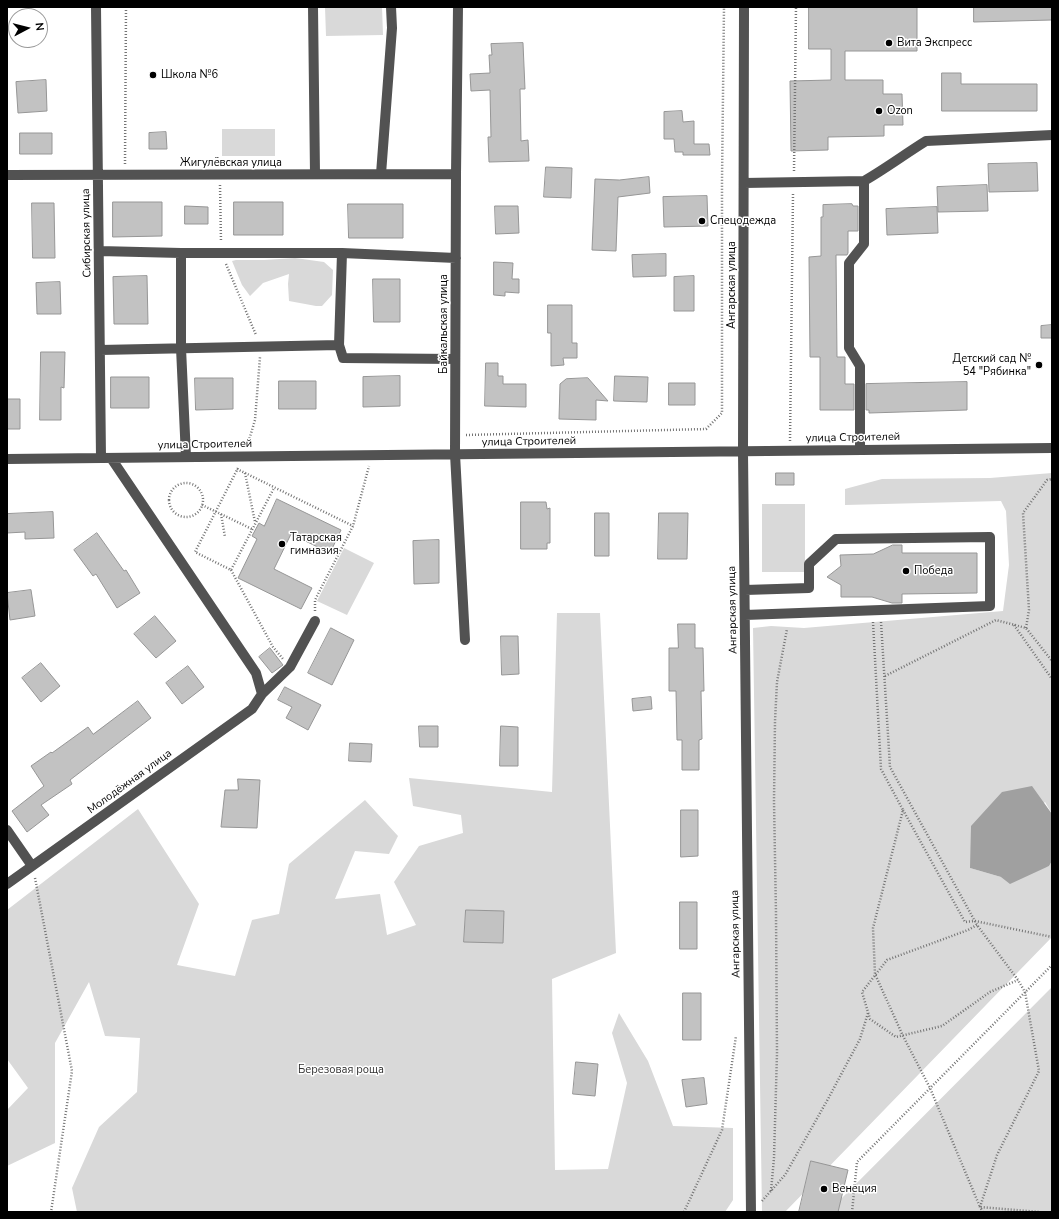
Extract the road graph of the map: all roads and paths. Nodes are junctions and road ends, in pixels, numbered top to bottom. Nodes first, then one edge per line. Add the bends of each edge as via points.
1 (96, 7) edge
2 (126, 7) edge
3 (313, 7) edge
4 (391, 7) edge
5 (458, 7) edge
6 (724, 7) edge
7 (744, 7) edge
8 (796, 7) edge
9 (1052, 135) edge
10 (315, 174) junction
11 (381, 174) junction
12 (456, 174) junction
13 (7, 175) edge
14 (98, 175) junction
15 (125, 175) junction
16 (220, 175) junction
17 (864, 181) junction
18 (744, 182) junction
19 (793, 182) junction
20 (99, 251) junction
21 (181, 253) junction
22 (221, 253) junction
23 (342, 253) junction
24 (456, 258) junction
25 (339, 345) junction
26 (260, 347) junction
27 (181, 348) junction
28 (100, 350) junction
29 (456, 359) junction
30 (455, 435) junction
31 (1052, 448) edge
32 (860, 450) junction
33 (790, 451) junction
34 (743, 452) junction
35 (455, 454) junction
36 (371, 455) junction
37 (244, 456) junction
38 (186, 457) junction
39 (106, 458) junction
40 (7, 460) edge
41 (237, 469) junction
42 (245, 473) junction
43 (1052, 479) edge
44 (274, 488) junction
45 (202, 505) junction
46 (216, 511) junction
47 (220, 514) junction
48 (256, 523) junction
49 (353, 526) junction
50 (252, 530) junction
51 (225, 537) dead end
52 (231, 570) junction
53 (745, 590) junction
54 (876, 610) junction
55 (745, 615) junction
56 (315, 621) joint
57 (1014, 625) junction
58 (1026, 628) junction
59 (787, 629) dead end
60 (465, 640) dead end
61 (1052, 661) edge
62 (290, 667) junction
63 (885, 676) junction
64 (1052, 679) edge
65 (262, 694) junction
66 (903, 810) junction
67 (7, 830) edge
68 (32, 866) junction
69 (7, 884) edge
70 (975, 921) junction
71 (977, 926) junction
72 (1052, 937) edge
73 (1052, 965) edge
74 (875, 974) junction
75 (1018, 980) junction
76 (1025, 992) junction
77 (868, 1013) junction
78 (737, 1029) dead end
79 (902, 1036) junction
80 (930, 1088) junction
81 (771, 1191) junction
82 (762, 1202) dead end
83 (980, 1207) junction
84 (51, 1212) edge
85 (684, 1212) edge
86 (751, 1212) edge
87 (852, 1212) edge
88 (983, 1212) edge
89 (1040, 1212) edge

1 - 14 street, Сибирская улица
2 - 15 path
3 - 10 street
4 - 11 street via 392,28
5 - 12 street, Байкальская улица
6 - 30 path via 722,413 706,430
7 - 18 street, Ангарская улица
8 - 19 path
9 - 17 street via 926,141
10 - 11 street, Жигулёвская улица
10 - 16 street, Жигулёвская улица
11 - 12 street, Жигулёвская улица
12 - 24 street, Байкальская улица
13 - 14 street, Жигулёвская улица
14 - 15 street, Жигулёвская улица
14 - 20 street, Сибирская улица
15 - 16 street, Жигулёвская улица
16 - 22 path
17 - 19 street
17 - 32 street via 864,244 849,263 849,348 860,366
18 - 19 street
18 - 34 street, Ангарская улица
19 - 33 path
20 - 21 street
20 - 28 street, Сибирская улица
21 - 22 street
21 - 27 street
22 - 23 street
22 - 26 path
23 - 24 street
23 - 25 street
24 - 29 street, Байкальская улица
25 - 26 street
25 - 29 street via 343,358
26 - 27 street
26 - 37 path via 255,420
27 - 28 street
27 - 38 street
28 - 39 street, Сибирская улица
29 - 30 street, Байкальская улица
30 - 35 street, Байкальская улица
31 - 32 street, улица Строителей
32 - 33 street, улица Строителей
33 - 34 street, улица Строителей
34 - 35 street, улица Строителей
34 - 53 street, Ангарская улица
35 - 36 street, улица Строителей
35 - 60 street, Байкальская улица
36 - 37 street, улица Строителей
36 - 49 path
37 - 38 street, улица Строителей
37 - 41 path
38 - 39 street, улица Строителей
39 - 40 street, улица Строителей
39 - 65 street via 256,673
41 - 42 path
41 - 46 path
42 - 44 path
42 - 48 path
43 - 58 path via 1047,480 1023,513 1029,610
44 - 48 path
44 - 49 path
45 - 45 path via 200,510 190,517 179,516 168,503 170,492 184,483 189,483 202,494
45 - 46 path
46 - 47 path
46 - 52 path via 195,552
47 - 50 path
47 - 51 path
48 - 50 path
49 - 56 path via 315,600
50 - 52 path
52 - 62 path via 273,647
53 - 54 street via 809,588 809,564 836,539 990,537 990,606
53 - 55 street, Ангарская улица
54 - 55 street
54 - 63 path
54 - 66 path via 881,769
55 - 86 street, Ангарская улица
56 - 62 street, Молодёжная улица
57 - 58 path
57 - 63 path via 996,620
57 - 64 path
58 - 61 path
59 - 81 path via 777,682 775,721 777,1053
62 - 65 street, Молодёжная улица
63 - 70 path via 890,767
65 - 68 street, Молодёжная улица via 252,709
66 - 70 path via 965,922
66 - 74 path via 873,928
67 - 68 street
68 - 69 street, Молодёжная улица
68 - 84 path via 72,1070
70 - 71 path
70 - 72 path
71 - 74 path via 887,960
71 - 75 path
73 - 76 path
74 - 77 path via 862,992
74 - 79 path
75 - 76 path
75 - 79 path via 990,992 942,1026
76 - 80 path
76 - 83 path via 1039,1070 997,1155
77 - 79 path via 870,1019 896,1037
77 - 81 path via 860,1039 828,1099 785,1174
78 - 85 path via 722,1130
79 - 80 path
80 - 83 path
80 - 87 path via 857,1162
81 - 82 path
83 - 88 path
83 - 89 path

